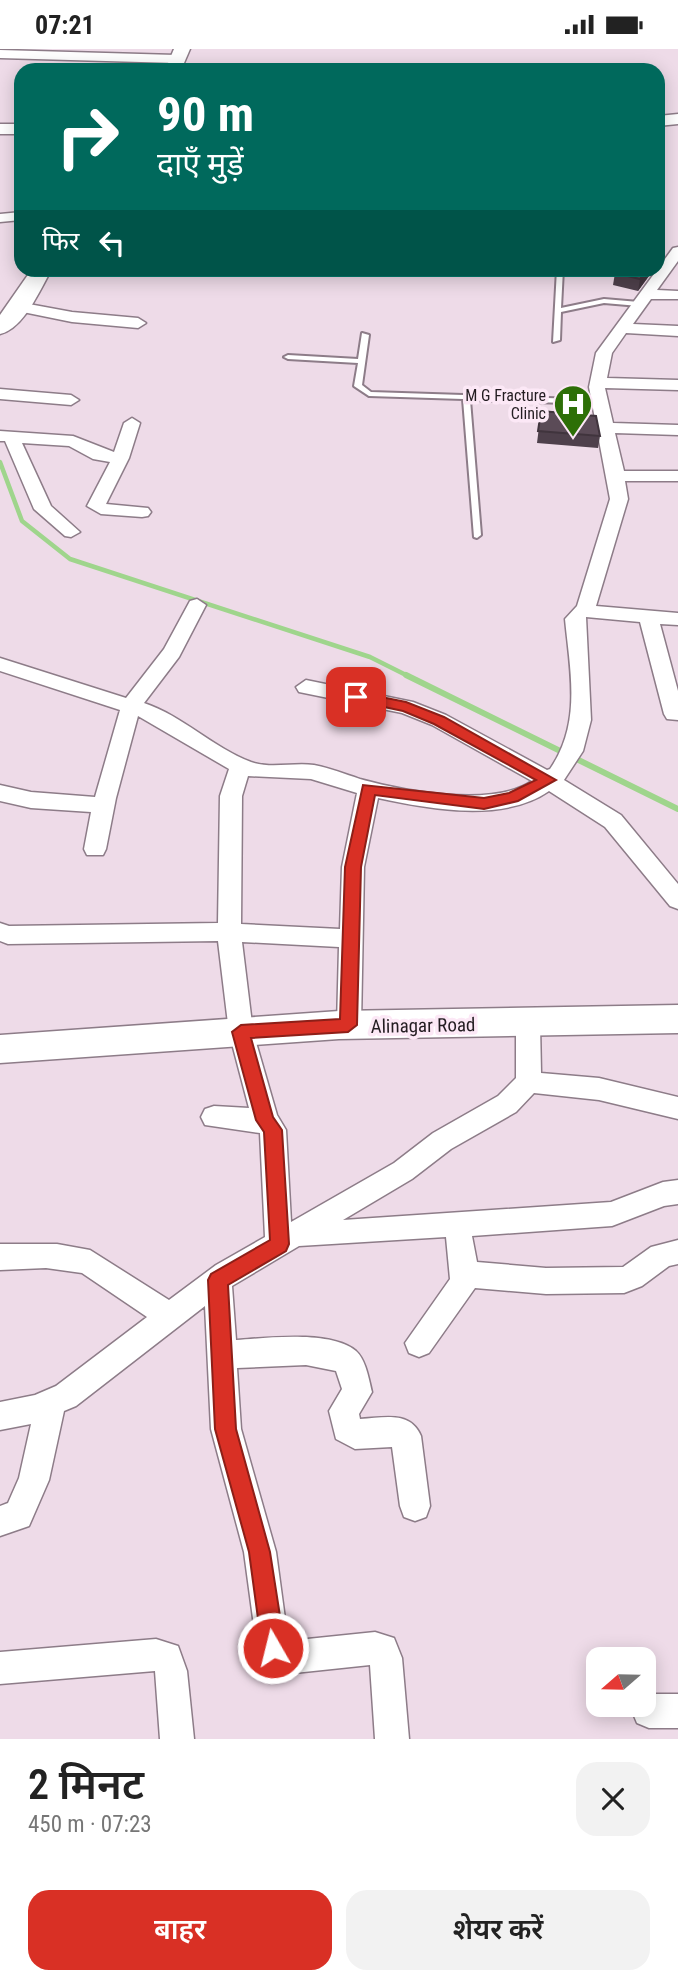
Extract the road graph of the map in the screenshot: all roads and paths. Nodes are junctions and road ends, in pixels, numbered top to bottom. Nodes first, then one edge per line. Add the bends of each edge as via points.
1 (0, 54) edge
2 (177, 59) edge
3 (678, 251) edge
4 (671, 272) edge
5 (37, 277) edge
6 (560, 277) edge
7 (678, 295) edge
8 (643, 299) junction
9 (18, 307) junction
10 (558, 311) junction
11 (138, 323) dead end
12 (0, 328) edge
13 (621, 328) junction
14 (678, 331) edge
15 (365, 335) dead end
16 (556, 340) dead end
17 (288, 357) dead end
18 (362, 361) junction
19 (598, 383) junction
20 (678, 385) edge
21 (0, 394) edge
22 (466, 396) junction
23 (71, 400) dead end
24 (600, 402) junction
25 (132, 423) dead end
26 (606, 428) junction
27 (678, 430) edge
28 (6, 436) edge
29 (120, 458) junction
30 (616, 476) junction
31 (678, 476) edge
32 (142, 512) dead end
33 (71, 532) dead end
34 (477, 535) dead end
35 (197, 605) dead end
36 (585, 610) junction
37 (648, 616) junction
38 (678, 619) edge
39 (0, 664) edge
40 (306, 687) dead end
41 (131, 706) junction
42 (674, 714) dead end
43 (240, 766) junction
44 (548, 780) junction
45 (369, 789) junction
46 (0, 793) edge
47 (104, 805) junction
48 (95, 849) dead end
49 (678, 900) edge
50 (0, 932) edge
51 (229, 932) junction
52 (351, 939) junction
53 (678, 1019) edge
54 (528, 1024) junction
55 (348, 1025) junction
56 (241, 1032) junction
57 (0, 1049) edge
58 (529, 1082) junction
59 (678, 1108) edge
60 (214, 1117) dead end
61 (265, 1120) junction
62 (678, 1192) edge
63 (457, 1224) junction
64 (288, 1240) junction
65 (678, 1252) edge
66 (0, 1257) edge
67 (465, 1274) junction
68 (218, 1280) junction
69 (170, 1317) junction
70 (419, 1343) dead end
71 (222, 1355) junction
72 (51, 1402) junction
73 (0, 1416) edge
74 (415, 1506) dead end
75 (0, 1521) edge
76 (0, 1668) edge
77 (177, 1739) edge
78 (393, 1739) edge

1 - 2 street
3 - 4 street
4 - 8 street
5 - 9 main road
6 - 10 lane
7 - 8 street
8 - 10 lane
8 - 13 street
9 - 11 street
9 - 12 main road
10 - 16 lane
13 - 14 street
13 - 19 street via 604,353
15 - 18 lane
17 - 18 lane
18 - 22 lane via 358,386 363,392
19 - 20 street
19 - 24 street
21 - 23 street
22 - 24 lane
22 - 34 lane
24 - 26 street
25 - 29 street
26 - 27 street
26 - 30 street
28 - 29 street via 73,441 99,455
28 - 33 street via 43,509
29 - 32 street via 96,506
30 - 31 street
30 - 36 street via 619,499
35 - 41 street via 172,652
36 - 37 street
36 - 44 street via 575,619 581,711 570,757
37 - 38 street
37 - 42 street
39 - 41 street
40 - 44 street via 406,707 439,720
41 - 43 street via 172,722
41 - 47 street
43 - 45 street via 265,773 311,772
43 - 51 street via 231,796
44 - 45 street via 512,797 484,803
44 - 49 street via 613,821
45 - 52 street via 355,848
46 - 47 street
47 - 48 street
50 - 51 street
51 - 52 street
51 - 56 street
52 - 55 street
53 - 54 main road, Alinagar Road
54 - 55 main road, Alinagar Road
54 - 58 street
55 - 56 main road, Alinagar Road
56 - 57 main road, Alinagar Road
56 - 61 street
58 - 59 street via 599,1089
58 - 64 street via 507,1104 442,1140 403,1171
60 - 61 street
61 - 64 street via 273,1130
62 - 63 street via 612,1214
63 - 64 street
63 - 67 street
64 - 68 street
65 - 67 street via 657,1256 635,1277 624,1280
66 - 69 street via 79,1259
67 - 70 street via 459,1291
68 - 69 street
68 - 71 street
69 - 72 street via 66,1396
71 - 74 street via 329,1353 345,1361 357,1392 344,1411 347,1429 355,1434 401,1432 406,1436
71 - 78 street via 226,1429 260,1552 277,1656 382,1650
72 - 73 street
72 - 75 street via 34,1480 18,1515
76 - 77 street via 156,1655 166,1658

